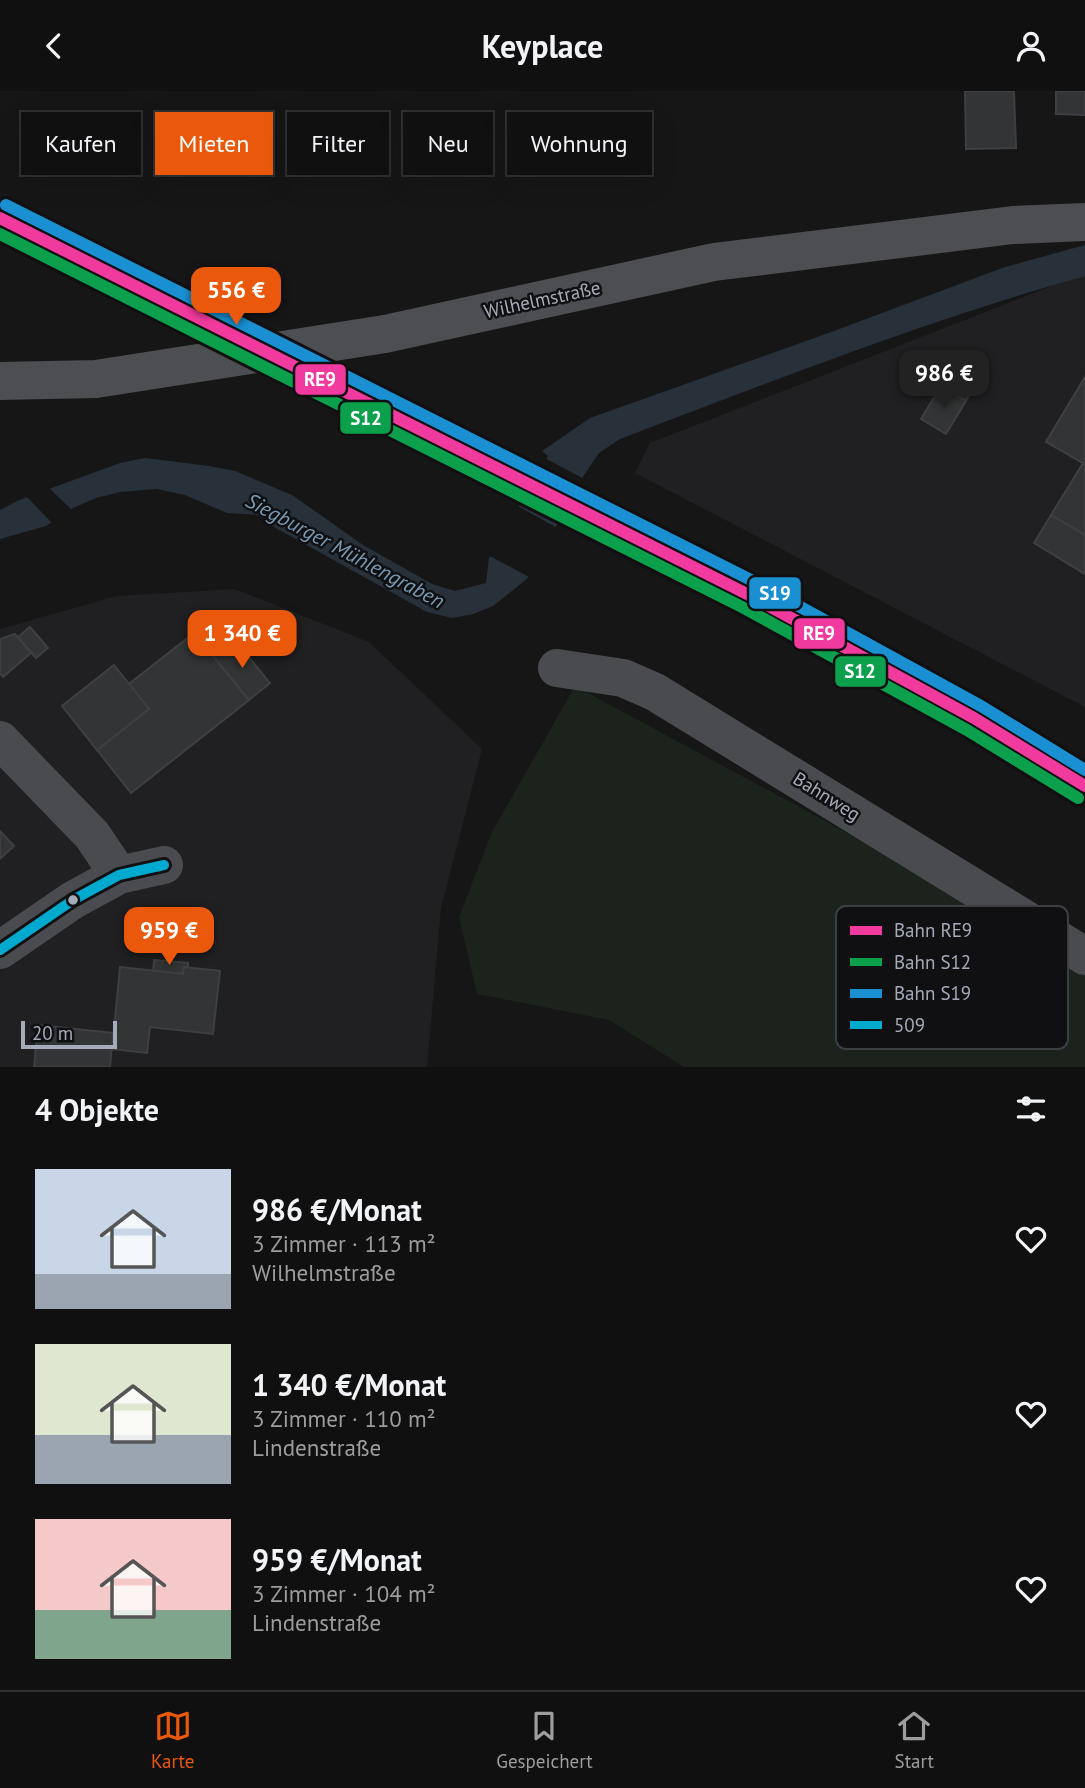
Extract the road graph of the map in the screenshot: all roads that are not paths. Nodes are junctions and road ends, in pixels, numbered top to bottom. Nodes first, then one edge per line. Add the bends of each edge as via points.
1 (1085, 222) edge
2 (0, 381) edge
3 (557, 668) dead end
4 (0, 740) edge
5 (164, 865) dead end
6 (119, 875) junction
7 (1004, 906) edge
8 (1068, 946) edge
9 (0, 950) edge
10 (1085, 956) edge

1 - 2 main road, Wilhelmstraße via 1013,225 714,262 385,334 96,379
3 - 7 street, Bahnweg via 623,678 655,692
4 - 6 street via 92,835
5 - 6 street
6 - 9 street
8 - 10 street, Bahnweg

